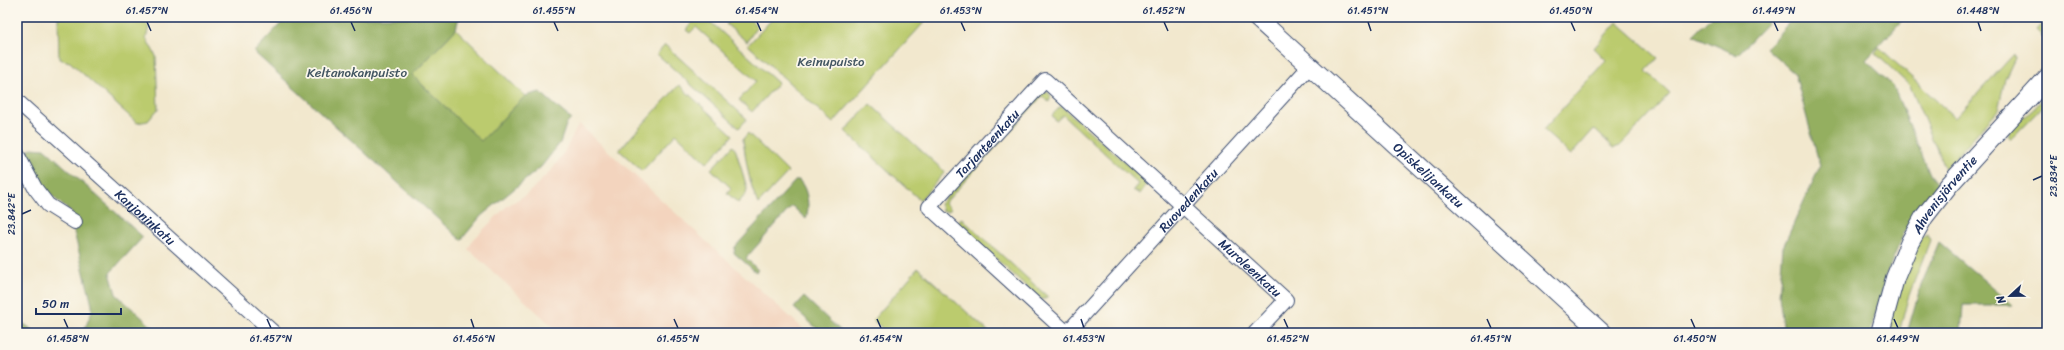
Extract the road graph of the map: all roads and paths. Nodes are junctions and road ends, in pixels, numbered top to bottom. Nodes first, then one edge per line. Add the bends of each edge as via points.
1 (1256, 17) edge
2 (1310, 66) junction
3 (2047, 78) edge
4 (17, 101) edge
5 (17, 154) edge
6 (1182, 206) junction
7 (75, 222) dead end
8 (274, 333) edge
9 (1067, 333) edge
10 (1255, 333) edge
11 (1602, 333) edge
12 (1880, 333) edge

1 - 2 main road, Opiskelijankatu
2 - 6 street, Ruovedenkatu
2 - 11 main road, Opiskelijankatu
3 - 12 main road, Ahvenisjärventie via 1949,185 1924,218 1910,242 1895,278
4 - 8 street, Kanjoninkatu
5 - 7 street via 34,188 48,205
6 - 9 street, Ruovedenkatu
6 - 9 street, Tarjanteenkatu via 1045,80 930,207
6 - 10 street, Muroleenkatu via 1286,300

